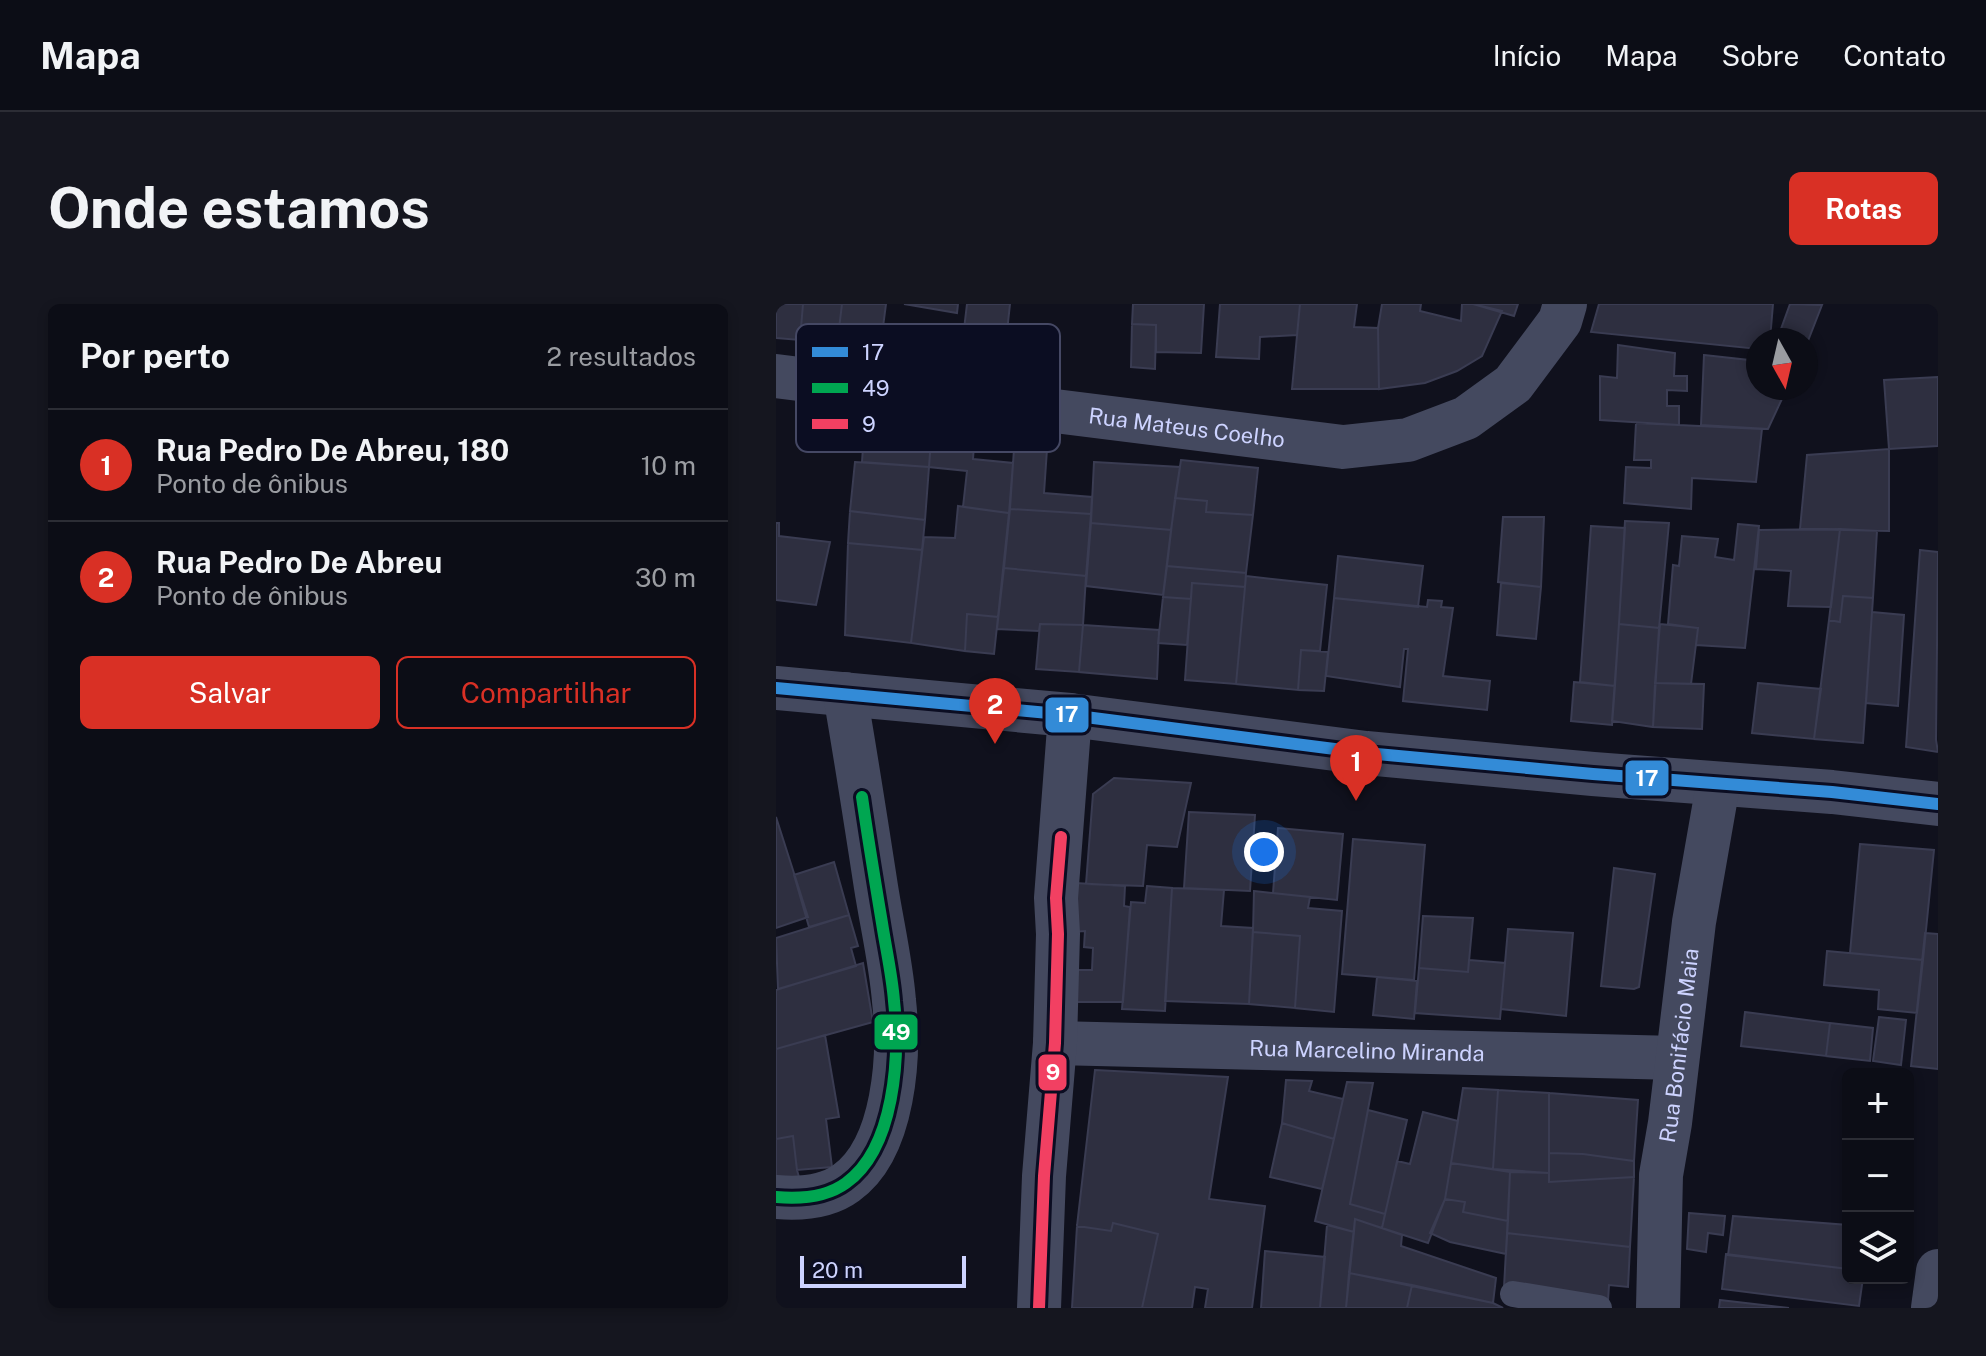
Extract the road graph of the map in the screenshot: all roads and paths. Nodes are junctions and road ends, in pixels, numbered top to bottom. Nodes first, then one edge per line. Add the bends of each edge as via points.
1 (1565, 304) edge
2 (776, 376) edge
3 (796, 379) edge
4 (1060, 412) edge
5 (776, 688) edge
6 (845, 694) junction
7 (1070, 715) junction
8 (1718, 785) junction
9 (1938, 804) edge
10 (1055, 1043) junction
11 (1677, 1058) junction
12 (776, 1197) edge
13 (1938, 1271) edge
14 (1513, 1294) dead end
15 (1039, 1308) edge
16 (1599, 1308) edge
17 (1658, 1308) edge
18 (1933, 1308) edge

1 - 4 street, Rua Mateus Coelho via 1560,321 1513,384 1466,418 1408,440 1343,447
2 - 3 street, Rua Mateus Coelho
5 - 6 street
6 - 7 street
6 - 12 street via 895,1002 889,1112 874,1148 846,1183 825,1194
7 - 8 street via 1366,753
7 - 10 street via 1056,898
8 - 9 street
8 - 11 street, Rua Bonifácio Maia
10 - 11 street, Rua Marcelino Miranda
10 - 15 street
11 - 17 street, Rua Bonifácio Maia via 1661,1175
13 - 18 street
14 - 16 lane

